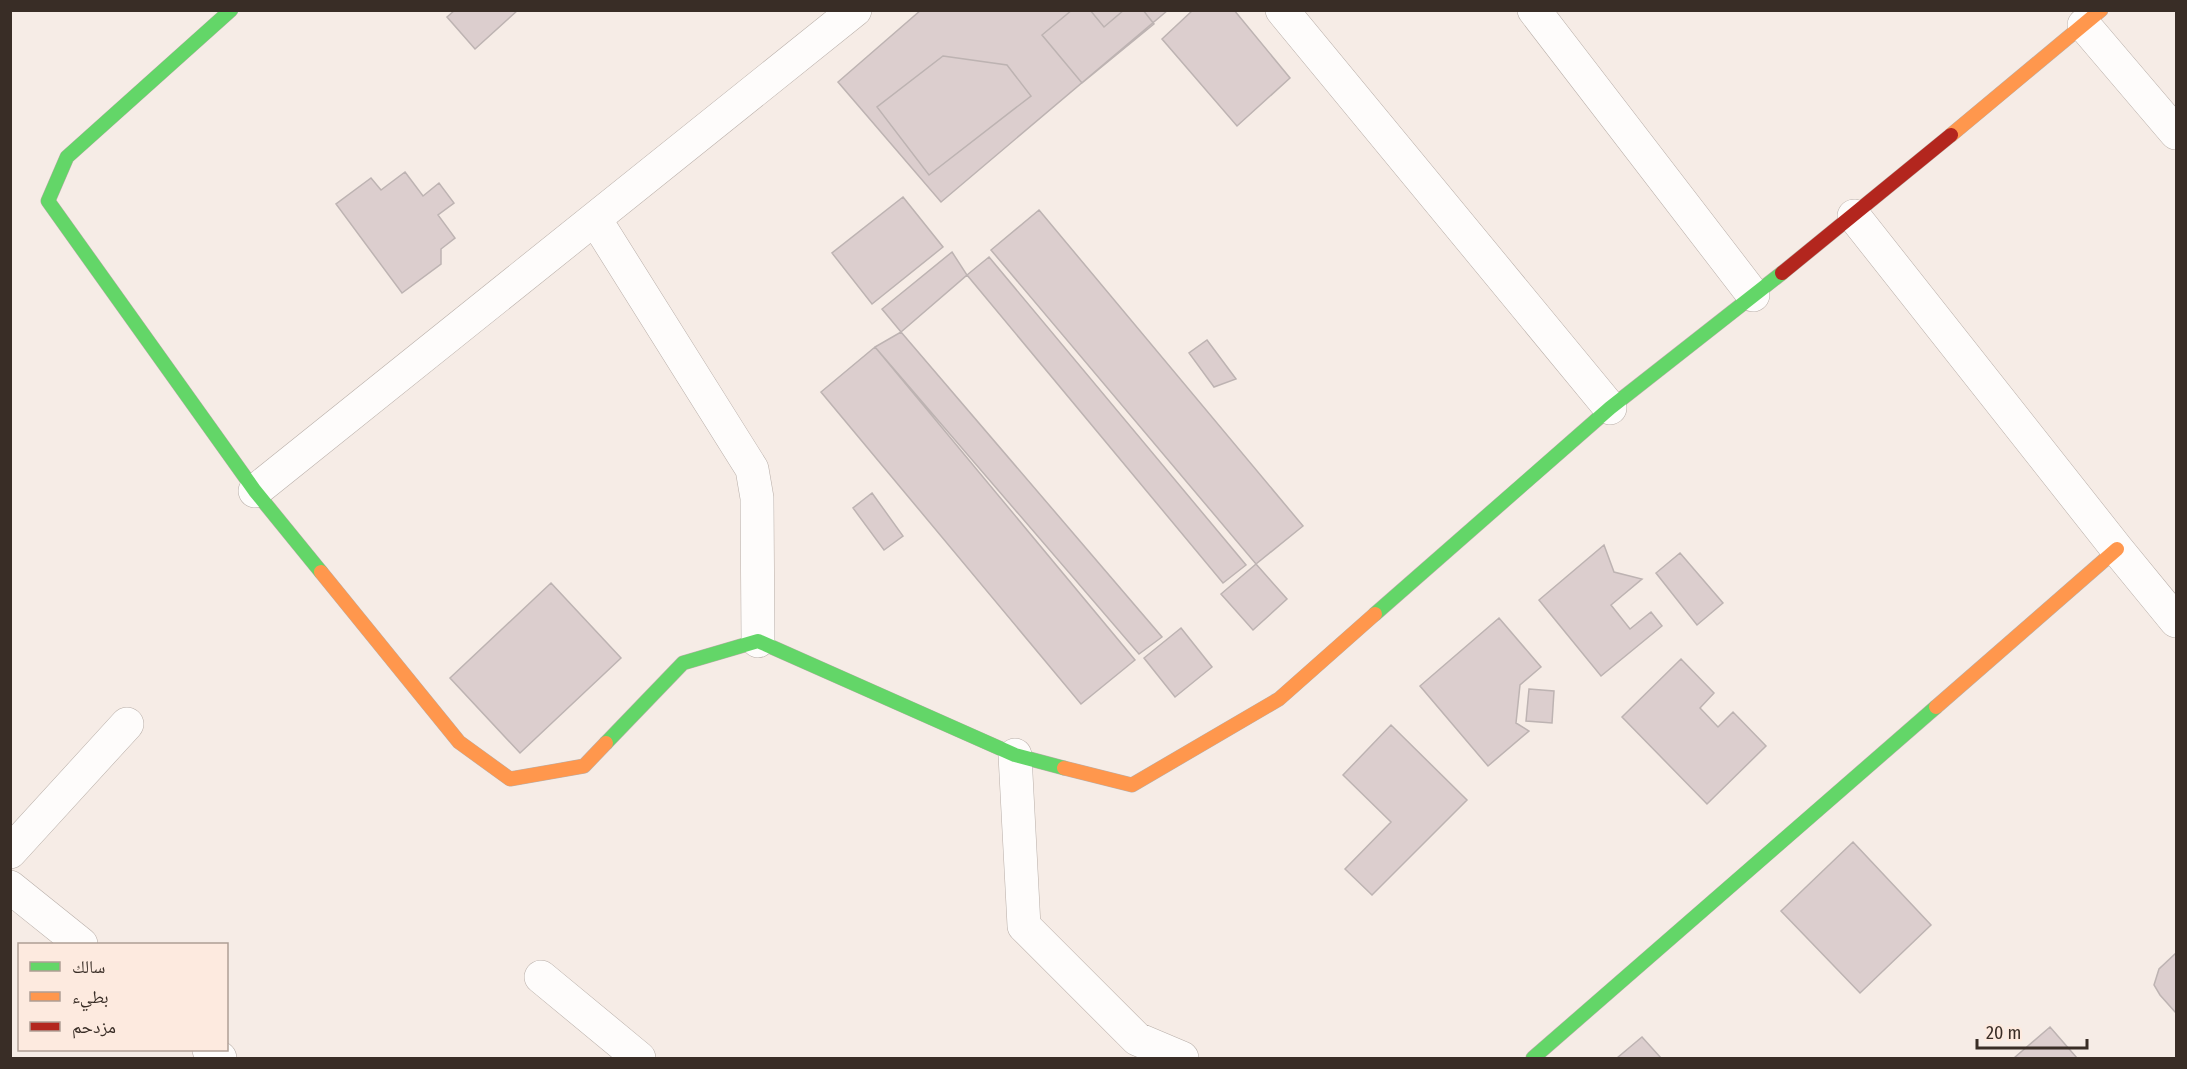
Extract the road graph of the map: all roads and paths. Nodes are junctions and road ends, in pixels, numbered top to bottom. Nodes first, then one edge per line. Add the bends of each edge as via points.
1 (231, 10) edge
2 (855, 10) edge
3 (1282, 10) edge
4 (1534, 10) edge
5 (2093, 18) edge
6 (2176, 133) edge
7 (1854, 216) junction
8 (595, 219) junction
9 (1753, 295) junction
10 (1610, 408) junction
11 (255, 491) junction
12 (2117, 549) junction
13 (2176, 621) edge
14 (758, 641) junction
15 (127, 724) dead end
16 (1015, 755) junction
17 (10, 852) edge
18 (10, 887) edge
19 (79, 943) edge
20 (541, 977) dead end
21 (639, 1059) edge
22 (1182, 1059) edge
23 (1533, 1059) edge

1 - 11 street via 67,157 48,201
2 - 8 street
3 - 10 street
4 - 9 street
5 - 6 street
5 - 7 street
7 - 9 street
7 - 12 street
8 - 11 street
8 - 14 street via 752,468 757,498
9 - 10 street
10 - 16 street via 1279,699 1226,732 1132,785
11 - 14 street via 459,742 510,779 584,766 683,663
12 - 13 street
12 - 23 street
14 - 16 street
15 - 17 street
16 - 22 street via 1023,926 1137,1039
18 - 19 street
20 - 21 street

